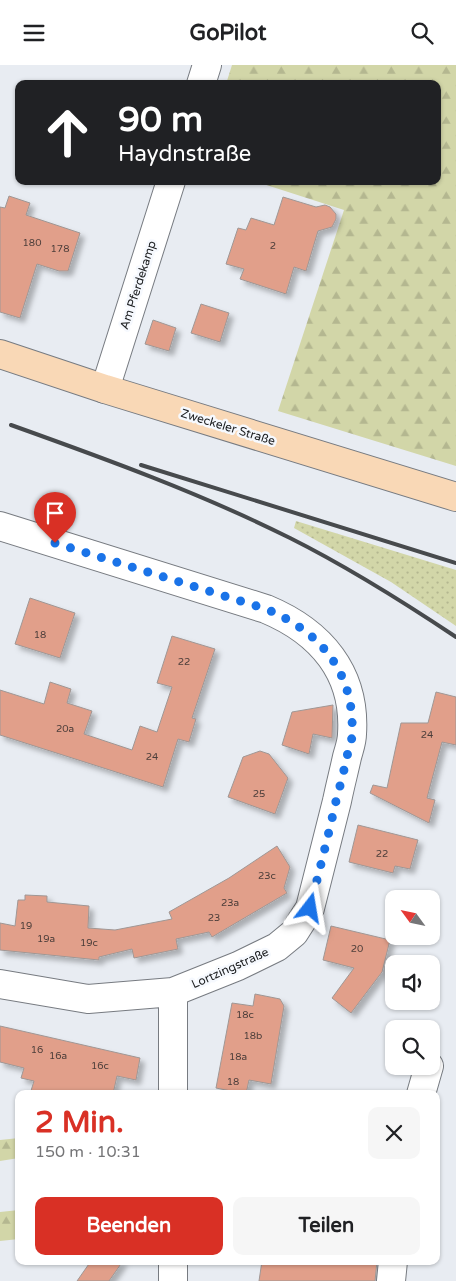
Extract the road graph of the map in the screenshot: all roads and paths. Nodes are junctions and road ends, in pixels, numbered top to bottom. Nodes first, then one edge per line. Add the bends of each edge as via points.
1 (207, 65) edge
2 (202, 80) edge
3 (169, 185) edge
4 (0, 354) edge
5 (105, 389) junction
6 (456, 497) edge
7 (0, 526) edge
8 (0, 984) edge
9 (173, 993) junction
10 (426, 1075) edge
11 (173, 1090) edge
12 (422, 1090) edge
13 (173, 1265) edge
14 (393, 1265) edge
15 (173, 1281) edge
16 (391, 1281) edge

1 - 2 street
3 - 5 street, Am Pferdekamp
4 - 5 street, Zweckeler Straße
5 - 6 street, Zweckeler Straße
7 - 9 street, Lortzingstraße via 283,616 316,640 333,659 344,679 351,703 352,736 310,908 294,933 277,947
8 - 9 street, Lortzingstraße via 88,999
9 - 11 street
10 - 12 street
13 - 15 street
14 - 16 street

